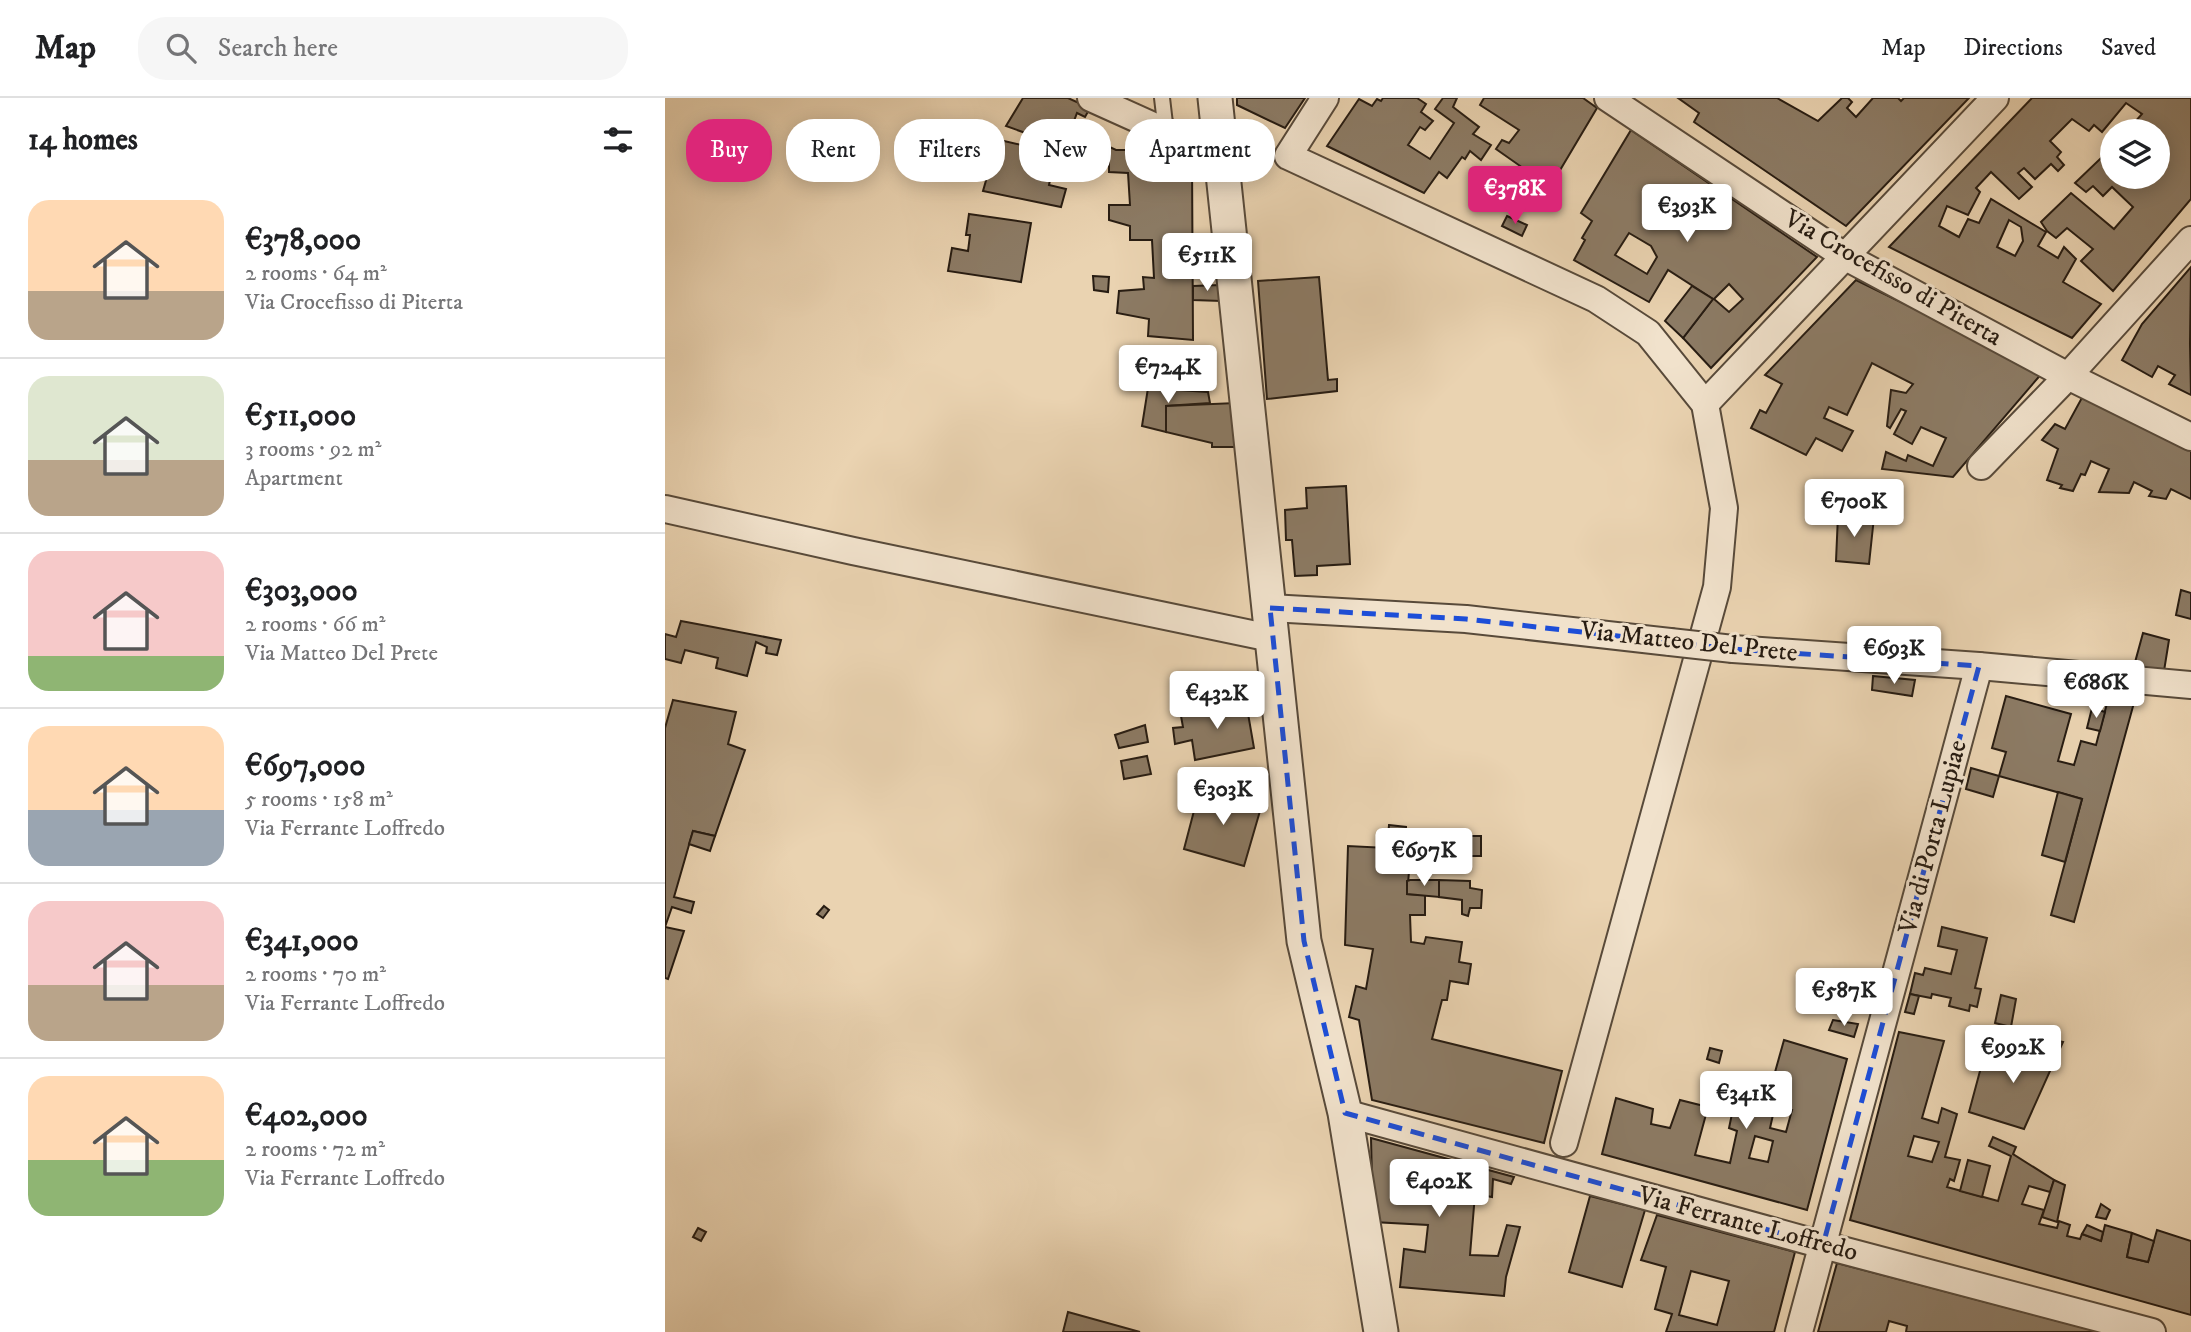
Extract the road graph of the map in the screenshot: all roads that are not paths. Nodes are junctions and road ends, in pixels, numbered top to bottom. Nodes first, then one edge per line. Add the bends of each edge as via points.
1 (1090, 98) edge
2 (1163, 98) edge
3 (1215, 98) edge
4 (1325, 98) edge
5 (1608, 98) edge
6 (1995, 98) edge
7 (1138, 119) edge
8 (1165, 119) edge
9 (1218, 119) edge
10 (1225, 182) edge
11 (2191, 240) edge
12 (1846, 257) junction
13 (2068, 376) junction
14 (1705, 404) junction
15 (2191, 437) edge
16 (1981, 466) dead end
17 (665, 509) edge
18 (1270, 623) junction
19 (1979, 666) junction
20 (2191, 685) edge
21 (1345, 1113) junction
22 (1564, 1143) dead end
23 (1822, 1245) junction
24 (1381, 1332) edge
25 (1799, 1332) edge
26 (2152, 1332) edge

1 - 7 street
2 - 8 lane
3 - 9 street
4 - 14 street via 1289,156 1596,299 1648,333
5 - 12 street, Via Crocefisso di Piterta
6 - 12 street
10 - 18 street
11 - 13 street
12 - 13 street, Via Crocefisso di Piterta
12 - 14 street
13 - 15 street, Via Crocefisso di Piterta
13 - 16 street
14 - 22 street via 1724,508 1717,587
17 - 18 street, Via Matteo Del Prete via 853,551
18 - 19 street, Via Matteo Del Prete, bridge via 1467,620 1733,649
18 - 21 street via 1304,941
19 - 20 street, Via Matteo Del Prete
19 - 23 street, Via di Porta Lupiae
21 - 23 street, Via Ferrante Loffredo
21 - 24 street
23 - 25 street, Via di Porta Lupiae
23 - 26 street, Via Ferrante Loffredo

